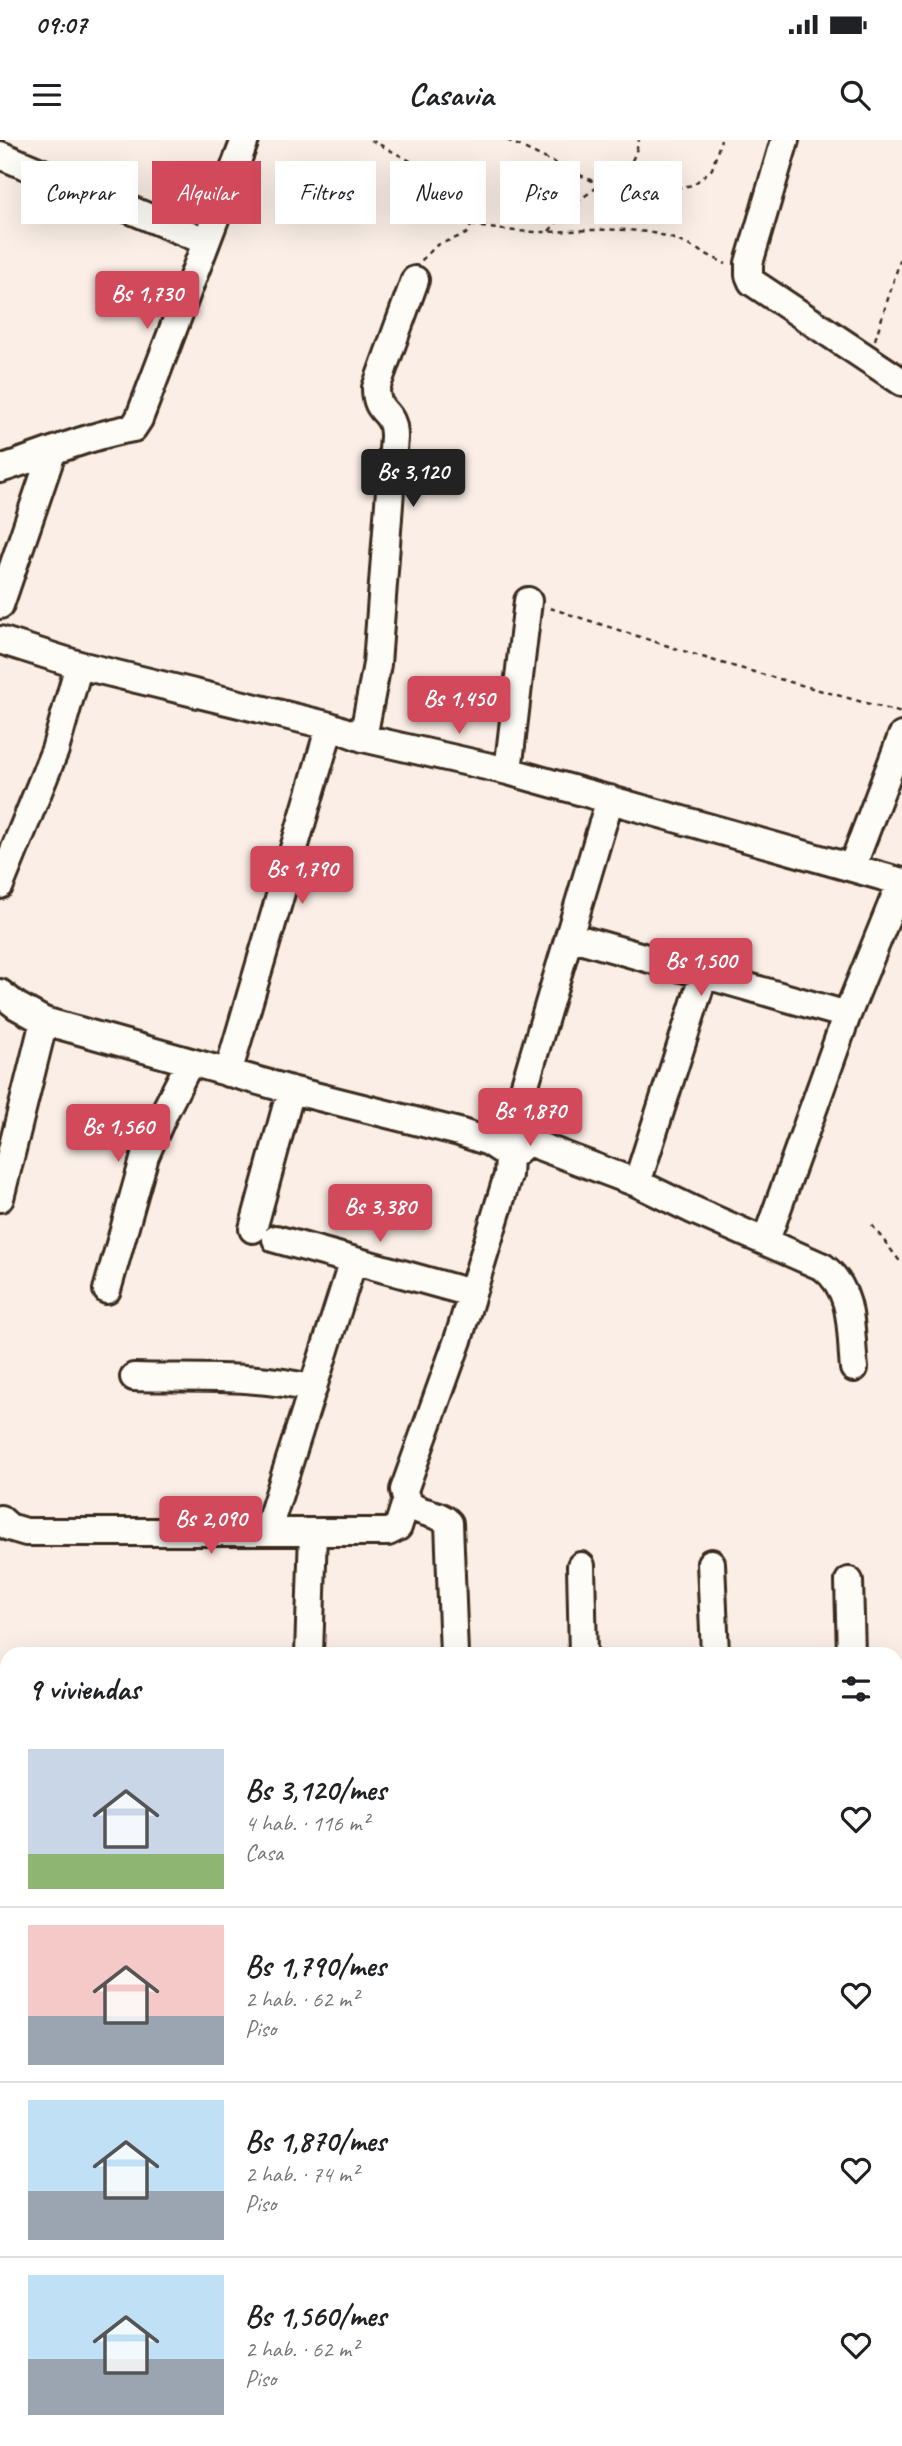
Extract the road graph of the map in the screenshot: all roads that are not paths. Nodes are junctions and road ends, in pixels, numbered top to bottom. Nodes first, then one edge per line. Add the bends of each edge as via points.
1 (245, 140) edge
2 (785, 140) edge
3 (0, 155) edge
4 (205, 241) junction
5 (415, 280) road end
6 (902, 382) edge
7 (52, 453) junction
8 (0, 469) edge
9 (528, 601) road end
10 (0, 605) edge
11 (0, 640) edge
12 (79, 665) junction
13 (330, 726) junction
14 (902, 736) edge
15 (363, 738) junction
16 (509, 771) junction
17 (610, 799) junction
18 (852, 867) junction
19 (901, 882) edge
20 (0, 885) edge
21 (569, 936) junction
22 (704, 974) junction
23 (0, 993) edge
24 (847, 1015) junction
25 (44, 1021) junction
26 (190, 1062) junction
27 (228, 1073) junction
28 (291, 1090) junction
29 (509, 1147) junction
30 (637, 1183) junction
31 (0, 1198) edge
32 (766, 1240) junction
33 (353, 1261) junction
34 (107, 1290) dead end
35 (471, 1293) junction
36 (853, 1368) dead end
37 (134, 1377) dead end
38 (313, 1389) junction
39 (409, 1504) junction
40 (0, 1519) edge
41 (267, 1532) junction
42 (313, 1532) junction
43 (711, 1563) dead end
44 (581, 1566) dead end
45 (849, 1581) dead end
46 (309, 1647) edge
47 (454, 1647) edge
48 (583, 1647) edge
49 (715, 1647) edge
50 (850, 1647) edge

1 - 4 street
2 - 6 street via 749,263 752,282
3 - 4 street
4 - 7 street via 133,428 97,435
5 - 15 street via 376,388 376,401 394,422 394,437 377,664
7 - 8 street
7 - 10 street
9 - 16 street
11 - 12 street
12 - 13 street
12 - 20 street via 55,750
13 - 15 street
13 - 27 street
14 - 18 street
15 - 16 street
16 - 17 street
17 - 18 street
17 - 21 street
18 - 19 street
19 - 24 street
21 - 22 street
21 - 29 street
22 - 24 street
22 - 30 street
23 - 25 street
24 - 32 street
25 - 26 street
25 - 31 street
26 - 27 street
26 - 34 street via 145,1156
27 - 28 street
28 - 29 street via 459,1132 506,1153
28 - 33 street via 264,1234
29 - 30 street
29 - 35 street via 509,1175
30 - 32 street
32 - 36 street via 823,1267 838,1281 848,1305
33 - 35 street
33 - 38 street
35 - 39 street via 406,1484
37 - 38 street via 266,1381
38 - 41 street
39 - 42 street via 398,1527 388,1532
39 - 47 street via 449,1523
40 - 41 street via 26,1532
41 - 42 street
42 - 46 street
43 - 49 street
44 - 48 street
45 - 50 street

